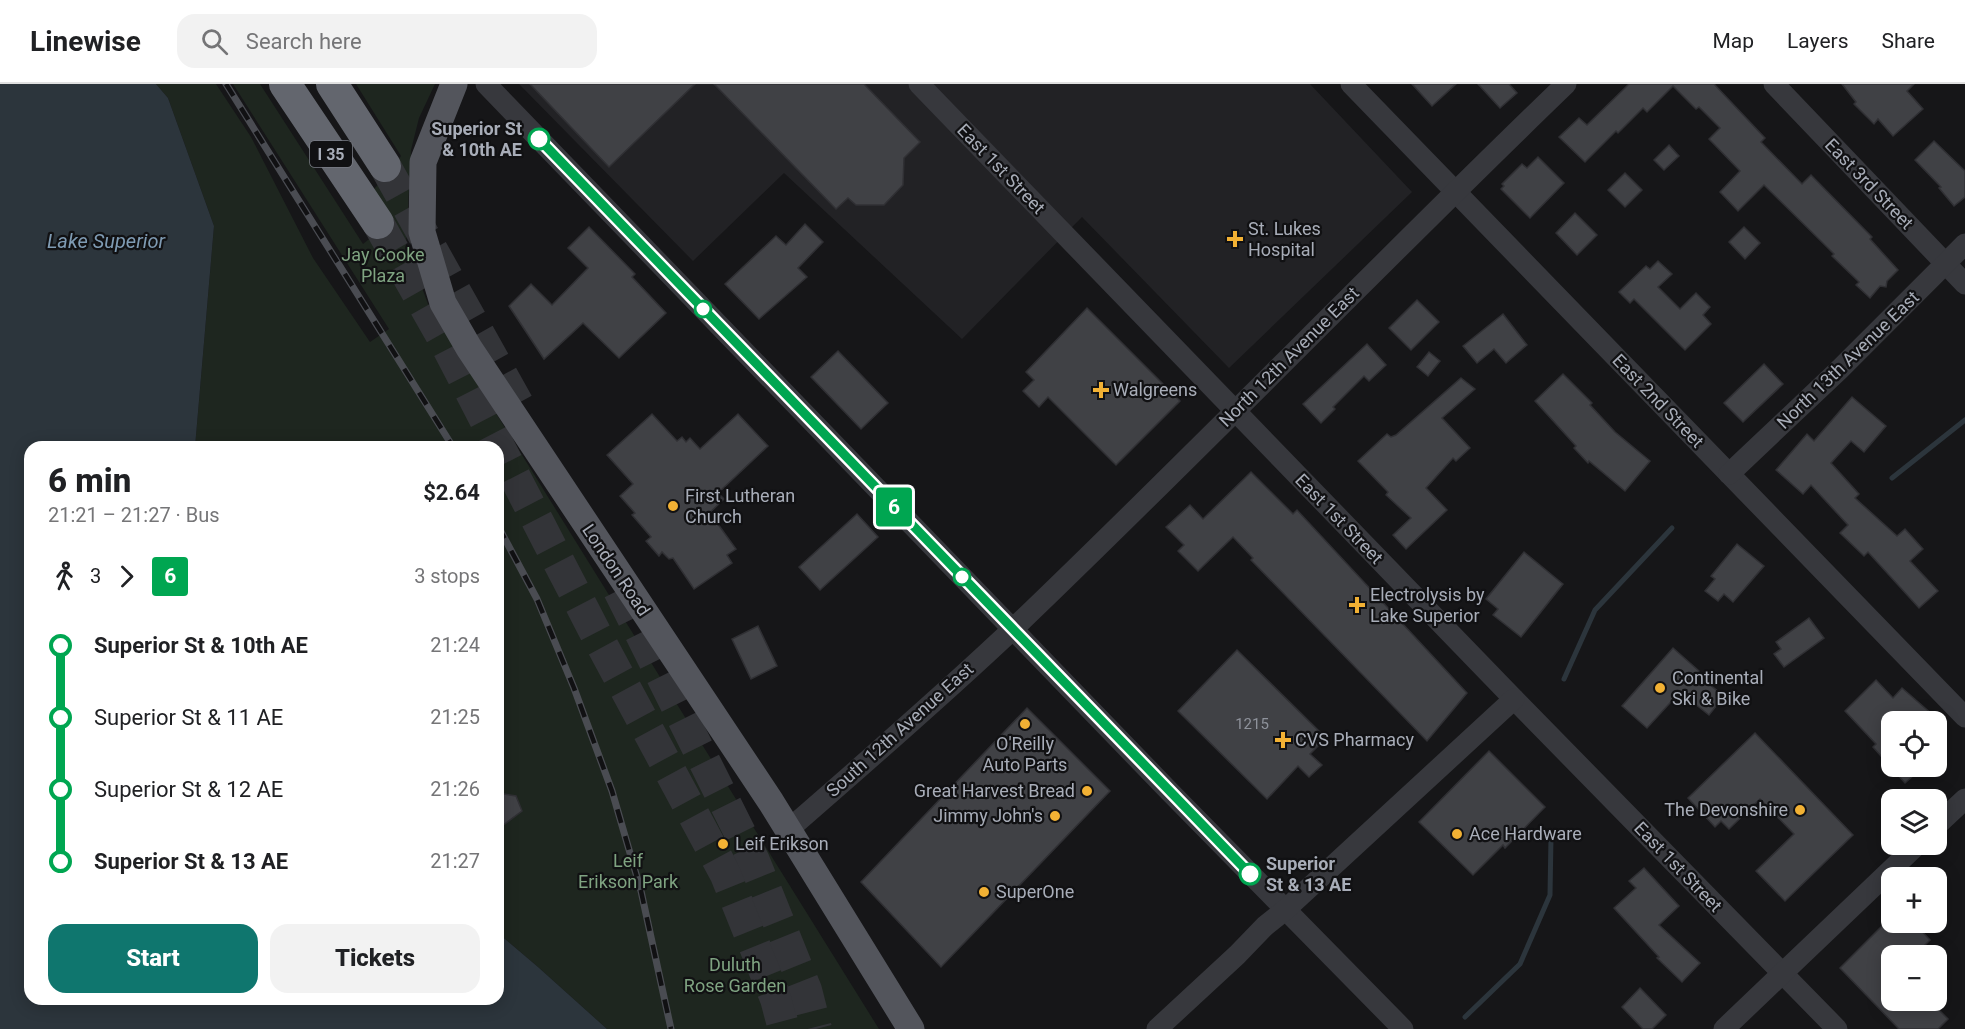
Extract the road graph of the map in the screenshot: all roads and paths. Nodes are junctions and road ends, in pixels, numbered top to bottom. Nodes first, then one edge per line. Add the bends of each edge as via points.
1 (285, 84) edge
2 (333, 84) edge
3 (454, 84) edge
4 (486, 84) edge
5 (919, 84) edge
6 (1351, 84) edge
7 (1566, 84) edge
8 (1774, 84) edge
9 (385, 166) tunnel mouth
10 (1455, 191) junction
11 (378, 223) tunnel mouth
12 (1965, 244) edge
13 (1946, 264) junction
14 (1965, 284) edge
15 (1235, 412) junction
16 (1729, 474) junction
17 (1012, 629) junction
18 (1514, 699) junction
19 (1965, 717) edge
20 (1965, 799) edge
21 (1947, 816) edge
22 (788, 830) junction
23 (1906, 855) edge
24 (1285, 910) junction
25 (1782, 974) junction
26 (1164, 1027) edge
27 (911, 1029) edge
28 (1403, 1029) edge
29 (1724, 1029) edge
30 (1837, 1029) edge

1 - 11 highway, I 35
2 - 9 highway, I 35
3 - 22 main road, London Road via 423,162 422,232 443,303
4 - 17 street
5 - 15 street, East 1st Street
6 - 10 street, East 2nd Street
7 - 10 street, North 12th Avenue East
8 - 13 street, East 3rd Street
10 - 15 street, North 12th Avenue East
10 - 16 street, East 2nd Street
12 - 13 street, North 13th Avenue East
13 - 14 street, East 3rd Street
13 - 16 street, North 13th Avenue East
15 - 17 street, North 12th Avenue East
15 - 18 street, East 1st Street
16 - 19 street, East 2nd Street
17 - 22 street, South 12th Avenue East
17 - 24 street
18 - 24 street
18 - 25 street, East 1st Street
20 - 21 street
22 - 27 main road, London Road
23 - 25 street
24 - 26 street
24 - 28 street
25 - 29 street
25 - 30 street, East 1st Street

